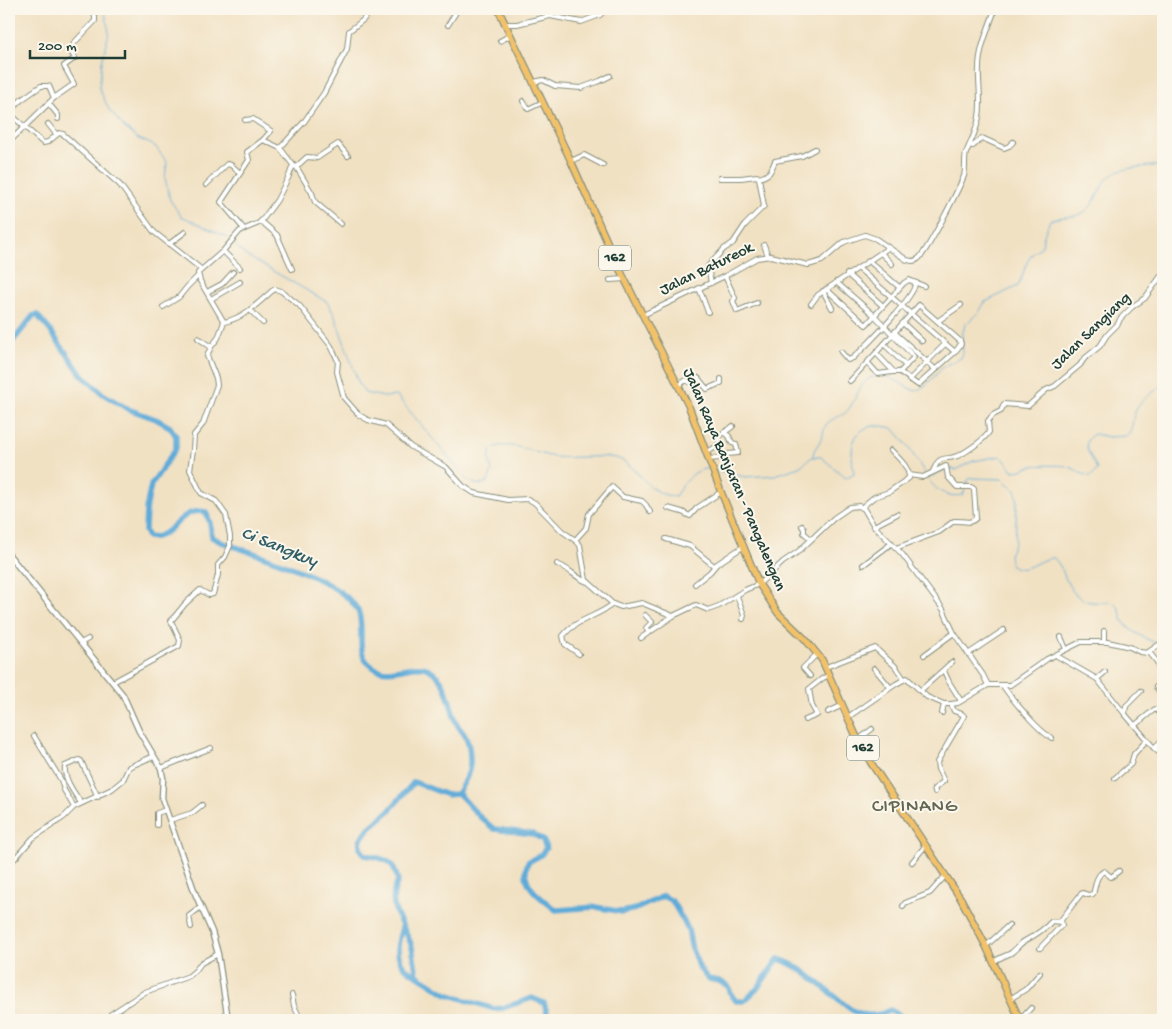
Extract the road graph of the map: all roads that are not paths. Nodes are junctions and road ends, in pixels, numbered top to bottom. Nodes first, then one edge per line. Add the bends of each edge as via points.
1 (90, 9) edge
2 (371, 9) edge
3 (458, 9) edge
4 (498, 9) edge
5 (606, 9) edge
6 (995, 9) edge
7 (506, 24) junction
8 (448, 25) dead end
9 (511, 35) junction
10 (500, 41) dead end
11 (610, 76) dead end
12 (534, 82) junction
13 (54, 98) junction
14 (523, 101) dead end
15 (543, 102) junction
16 (49, 104) junction
17 (9, 113) edge
18 (58, 119) dead end
19 (245, 120) dead end
20 (48, 124) dead end
21 (24, 126) junction
22 (56, 134) junction
23 (263, 140) junction
24 (9, 142) edge
25 (1013, 142) dead end
26 (970, 145) junction
27 (280, 148) junction
28 (816, 149) dead end
29 (348, 156) dead end
30 (571, 161) junction
31 (602, 165) dead end
32 (294, 166) junction
33 (240, 172) junction
34 (720, 178) dead end
35 (760, 178) junction
36 (206, 185) dead end
37 (261, 221) junction
38 (341, 224) dead end
39 (244, 229) junction
40 (185, 232) dead end
41 (169, 244) junction
42 (764, 246) dead end
43 (888, 248) junction
44 (223, 251) junction
45 (881, 252) junction
46 (768, 256) junction
47 (869, 261) junction
48 (892, 264) dead end
49 (240, 268) dead end
50 (858, 268) junction
51 (201, 269) junction
52 (292, 269) dead end
53 (233, 272) dead end
54 (1163, 273) edge
55 (847, 274) junction
56 (198, 276) junction
57 (726, 276) junction
58 (625, 279) junction
59 (610, 280) dead end
60 (240, 282) dead end
61 (836, 282) junction
62 (711, 283) junction
63 (915, 283) junction
64 (924, 286) dead end
65 (899, 287) junction
66 (699, 288) junction
67 (825, 290) junction
68 (206, 292) junction
69 (891, 296) junction
70 (211, 299) junction
71 (756, 303) dead end
72 (811, 304) dead end
73 (902, 305) junction
74 (883, 306) junction
75 (961, 306) dead end
76 (163, 307) dead end
77 (832, 308) dead end
78 (250, 310) junction
79 (708, 312) dead end
80 (911, 314) junction
81 (643, 315) junction
82 (875, 316) junction
83 (938, 321) junction
84 (224, 322) junction
85 (263, 323) dead end
86 (902, 323) junction
87 (884, 326) junction
88 (893, 333) junction
89 (198, 338) dead end
90 (922, 341) dead end
91 (884, 344) junction
92 (945, 344) junction
93 (211, 347) junction
94 (841, 352) dead end
95 (955, 352) junction
96 (876, 353) junction
97 (927, 362) junction
98 (868, 363) junction
99 (906, 366) junction
100 (936, 370) junction
101 (894, 372) junction
102 (900, 372) junction
103 (721, 379) dead end
104 (850, 380) dead end
105 (909, 380) junction
106 (678, 386) junction
107 (734, 426) dead end
108 (724, 432) junction
109 (891, 450) dead end
110 (707, 452) junction
111 (709, 460) junction
112 (933, 471) junction
113 (909, 475) junction
114 (721, 492) junction
115 (862, 507) junction
116 (668, 508) dead end
117 (650, 512) dead end
118 (897, 514) dead end
119 (802, 526) dead end
120 (874, 526) junction
121 (666, 539) dead end
122 (811, 539) junction
123 (575, 540) junction
124 (892, 543) junction
125 (744, 546) junction
126 (896, 548) junction
127 (9, 555) edge
128 (557, 564) dead end
129 (863, 565) dead end
130 (715, 566) junction
131 (588, 582) junction
132 (695, 584) dead end
133 (759, 584) junction
134 (737, 596) junction
135 (613, 604) junction
136 (645, 615) dead end
137 (673, 616) junction
138 (743, 619) dead end
139 (1004, 630) dead end
140 (1104, 631) dead end
141 (649, 632) junction
142 (954, 633) junction
143 (1061, 637) dead end
144 (641, 638) dead end
145 (88, 639) dead end
146 (1104, 642) junction
147 (81, 643) junction
148 (1159, 644) edge
149 (1066, 649) junction
150 (1148, 652) junction
151 (579, 654) dead end
152 (817, 654) junction
153 (968, 654) junction
154 (924, 656) dead end
155 (1057, 656) junction
156 (952, 662) dead end
157 (826, 667) junction
158 (874, 668) dead end
159 (944, 671) junction
160 (1105, 672) dead end
161 (830, 675) junction
162 (810, 676) dead end
163 (904, 679) junction
164 (1097, 679) junction
165 (113, 682) junction
166 (988, 685) junction
167 (1003, 686) junction
168 (890, 688) junction
169 (920, 691) junction
170 (1141, 691) dead end
171 (1163, 696) edge
172 (961, 701) junction
173 (944, 704) junction
174 (951, 704) junction
175 (842, 705) junction
176 (828, 712) dead end
177 (942, 712) dead end
178 (1162, 712) edge
179 (1124, 714) junction
180 (848, 717) junction
181 (805, 720) dead end
182 (1136, 725) junction
183 (872, 729) dead end
184 (34, 736) dead end
185 (1052, 738) dead end
186 (858, 740) junction
187 (1147, 740) junction
188 (1163, 740) edge
189 (211, 748) dead end
190 (1154, 748) junction
191 (154, 756) junction
192 (1163, 756) edge
193 (161, 768) junction
194 (1115, 778) dead end
195 (935, 792) dead end
196 (98, 797) junction
197 (81, 803) junction
198 (202, 805) dead end
199 (74, 807) junction
200 (166, 810) junction
201 (170, 820) junction
202 (157, 825) dead end
203 (926, 845) junction
204 (912, 862) dead end
205 (9, 865) edge
206 (1119, 871) dead end
207 (946, 875) junction
208 (903, 906) dead end
209 (201, 907) junction
210 (1060, 922) junction
211 (1009, 925) dead end
212 (192, 927) dead end
213 (986, 946) junction
214 (1040, 948) dead end
215 (218, 954) junction
216 (993, 962) junction
217 (1040, 973) dead end
218 (292, 995) dead end
219 (1010, 1000) junction
220 (1031, 1008) dead end
221 (111, 1014) dead end
222 (228, 1020) edge
223 (301, 1020) edge
224 (1020, 1020) edge

1 - 13 street via 95,21 72,46 75,58 64,66 74,84
2 - 27 street via 349,31 348,49 320,99
3 - 8 street
4 - 7 main road, Jalan Raya Banjaran - Pangalengan / 162
5 - 7 street via 600,15 581,22 550,16
6 - 26 street, Jalan Batureok via 980,58 979,118
7 - 9 main road, Jalan Raya Banjaran - Pangalengan / 162
9 - 10 street
9 - 12 main road, Jalan Raya Banjaran - Pangalengan / 162
11 - 12 street via 581,88 555,86 544,80
12 - 15 main road, Jalan Raya Banjaran - Pangalengan / 162
13 - 16 street
13 - 17 street via 49,86 41,86
14 - 15 street via 528,109
15 - 30 main road, Jalan Raya Banjaran - Pangalengan / 162
16 - 18 street
16 - 21 street
17 - 21 street
19 - 23 street via 253,119 271,131
20 - 22 street
21 - 22 street via 43,143
21 - 24 street
22 - 41 street via 62,133 115,180 154,232
23 - 27 street
23 - 33 street via 246,153 250,158
25 - 26 street via 1004,148 982,138
26 - 43 street, Jalan Batureok via 963,178 921,256 912,262
27 - 32 street
28 - 35 street via 802,156 775,161 768,175
29 - 32 street via 338,144 317,158 307,157
30 - 31 street via 584,154
30 - 58 main road, Jalan Raya Banjaran - Pangalengan / 162
32 - 37 street
32 - 38 street via 315,202
33 - 36 street via 226,164
33 - 39 street via 220,202
34 - 35 street
35 - 62 street via 764,206 709,266
37 - 39 street
37 - 52 street via 277,236
39 - 44 street
40 - 41 street
41 - 51 street
42 - 46 street
43 - 45 street
43 - 46 street, Jalan Batureok via 865,235 844,242 822,261 808,265
44 - 49 street
44 - 51 street
45 - 47 street
45 - 48 street
46 - 57 street, Jalan Batureok via 752,260
47 - 50 street
47 - 65 street
50 - 55 street
50 - 69 street
51 - 56 street
53 - 68 street via 222,284
54 - 112 street, Jalan Sangiang via 1145,298 1120,319 1100,346 1080,365 1028,406 1004,404 988,421 986,437 954,458 941,459
55 - 61 street
55 - 74 street
56 - 68 street
56 - 76 street via 179,297
57 - 62 street, Jalan Batureok
57 - 71 street via 737,311
58 - 59 street
58 - 81 main road, Jalan Raya Banjaran - Pangalengan / 162
60 - 70 street
61 - 67 street
61 - 82 street
62 - 66 street, Jalan Batureok
63 - 64 street
63 - 65 street via 909,280
63 - 73 street via 915,288
65 - 69 street
66 - 79 street
66 - 81 street, Jalan Batureok
67 - 72 street
67 - 77 street
67 - 82 street via 866,325
68 - 70 street
69 - 73 street
69 - 74 street
70 - 84 street
73 - 80 street
73 - 87 street
74 - 82 street
75 - 83 street
78 - 84 street
78 - 85 street
78 - 123 street via 272,291 282,291 307,314 335,352 344,398 359,415 386,425 411,447 446,468 474,493 532,501
80 - 83 street via 920,305
80 - 86 street
80 - 92 street
81 - 106 main road, Jalan Raya Banjaran - Pangalengan / 162
82 - 87 street
83 - 95 street via 960,341
84 - 93 street
86 - 88 street
86 - 90 street
87 - 88 street
87 - 94 street via 851,360
88 - 91 street
88 - 97 street
88 - 99 street via 914,358
89 - 93 street
91 - 96 street
91 - 99 street
92 - 95 street
92 - 97 street
93 - 165 street via 208,359 216,378 216,389 203,424 194,435 190,470 201,493 224,510 230,546 218,564 213,594 202,590 197,592 171,621 180,640 178,646
95 - 100 street
96 - 98 street
96 - 101 street
97 - 100 street
97 - 105 street
98 - 101 street via 878,374
98 - 104 street
99 - 102 street
100 - 105 street via 920,385
101 - 102 street
102 - 105 street
103 - 106 street via 721,383 707,389 698,378 691,383 686,380
106 - 110 main road, Jalan Raya Banjaran - Pangalengan / 162
107 - 108 street
108 - 110 street via 719,436 718,446
108 - 111 street via 736,444 738,453
109 - 113 street
110 - 111 main road, Jalan Raya Banjaran - Pangalengan / 162
111 - 114 main road, Jalan Raya Banjaran - Pangalengan / 162
112 - 113 street via 923,477
112 - 126 street via 946,468 948,477 957,487 974,489 976,519 964,523 956,521 939,532
113 - 115 street via 904,483
114 - 116 street via 690,516
114 - 125 main road, Jalan Raya Banjaran - Pangalengan / 162
115 - 120 street
115 - 122 street via 844,510
117 - 123 street via 642,501 623,497 612,487 589,514 586,528
118 - 120 street
119 - 122 street
120 - 124 street
121 - 130 street via 690,546
122 - 133 street
123 - 131 street via 581,547 584,575
124 - 126 street
124 - 129 street
125 - 130 street
125 - 133 main road, Jalan Raya Banjaran - Pangalengan / 162
126 - 142 street via 943,609
127 - 147 street
128 - 131 street
130 - 132 street
131 - 135 street
133 - 134 street
133 - 152 main road, Jalan Raya Banjaran - Pangalengan / 162 via 778,613
134 - 137 street via 708,610 696,605
134 - 138 street
135 - 137 street via 621,607 642,603
135 - 151 street via 582,620 563,636 565,644
136 - 141 street via 652,623 646,628
137 - 141 street
139 - 153 street
140 - 146 street
141 - 144 street
142 - 153 street
142 - 154 street
143 - 149 street
145 - 147 street
146 - 149 street via 1085,642
146 - 150 street
147 - 165 street
148 - 150 street
149 - 155 street
150 - 171 street via 1157,662 1163,681 1156,687
152 - 157 main road, Jalan Raya Banjaran - Pangalengan / 162
152 - 162 street via 803,668
153 - 166 street
155 - 164 street
155 - 167 street via 1010,685
156 - 159 street
157 - 161 main road, Jalan Raya Banjaran - Pangalengan / 162
157 - 163 street via 875,648 896,666
158 - 168 street
159 - 169 street
159 - 172 street
160 - 164 street
161 - 175 main road, Jalan Raya Banjaran - Pangalengan / 162
161 - 181 street via 809,689 817,715
163 - 168 street
163 - 169 street via 909,678
164 - 179 street
165 - 191 street
166 - 167 street
166 - 172 street
167 - 185 street via 1022,711
168 - 180 street
169 - 173 street
170 - 179 street via 1126,706
172 - 174 street
173 - 174 street
173 - 177 street
174 - 195 street via 954,711 964,715 939,758 938,769 944,781 934,789
175 - 176 street
175 - 180 main road, Jalan Raya Banjaran - Pangalengan / 162
178 - 182 street via 1155,709
179 - 182 street
180 - 186 main road, Jalan Raya Banjaran - Pangalengan / 162
182 - 187 street
183 - 186 street
184 - 199 street via 62,780
186 - 203 main road, Jalan Raya Banjaran - Pangalengan / 162
187 - 190 street
187 - 194 street via 1134,754 1131,764
188 - 190 street
189 - 193 street
190 - 192 street
191 - 193 street
191 - 196 street via 128,768 124,778
193 - 200 street via 162,798
196 - 197 street
196 - 197 street via 79,760 65,766 64,770
197 - 199 street
198 - 201 street via 192,813
199 - 205 street via 33,838
200 - 201 street
200 - 202 street via 157,814
201 - 209 street
203 - 204 street
203 - 207 main road, Jalan Raya Banjaran - Pangalengan / 162
206 - 210 street via 1110,877 1102,871 1093,894 1081,893
207 - 208 street via 932,892
207 - 213 main road, Jalan Raya Banjaran - Pangalengan / 162
209 - 212 street via 190,915
209 - 215 street
210 - 214 street via 1062,925
210 - 216 street via 1052,921 1031,939
211 - 213 street
213 - 216 main road, Jalan Raya Banjaran - Pangalengan / 162
215 - 221 street via 201,963 189,976 145,992
215 - 222 street
216 - 219 main road, Jalan Raya Banjaran - Pangalengan / 162
217 - 219 street
218 - 223 street
219 - 224 main road, Jalan Raya Banjaran - Pangalengan / 162
220 - 224 street

